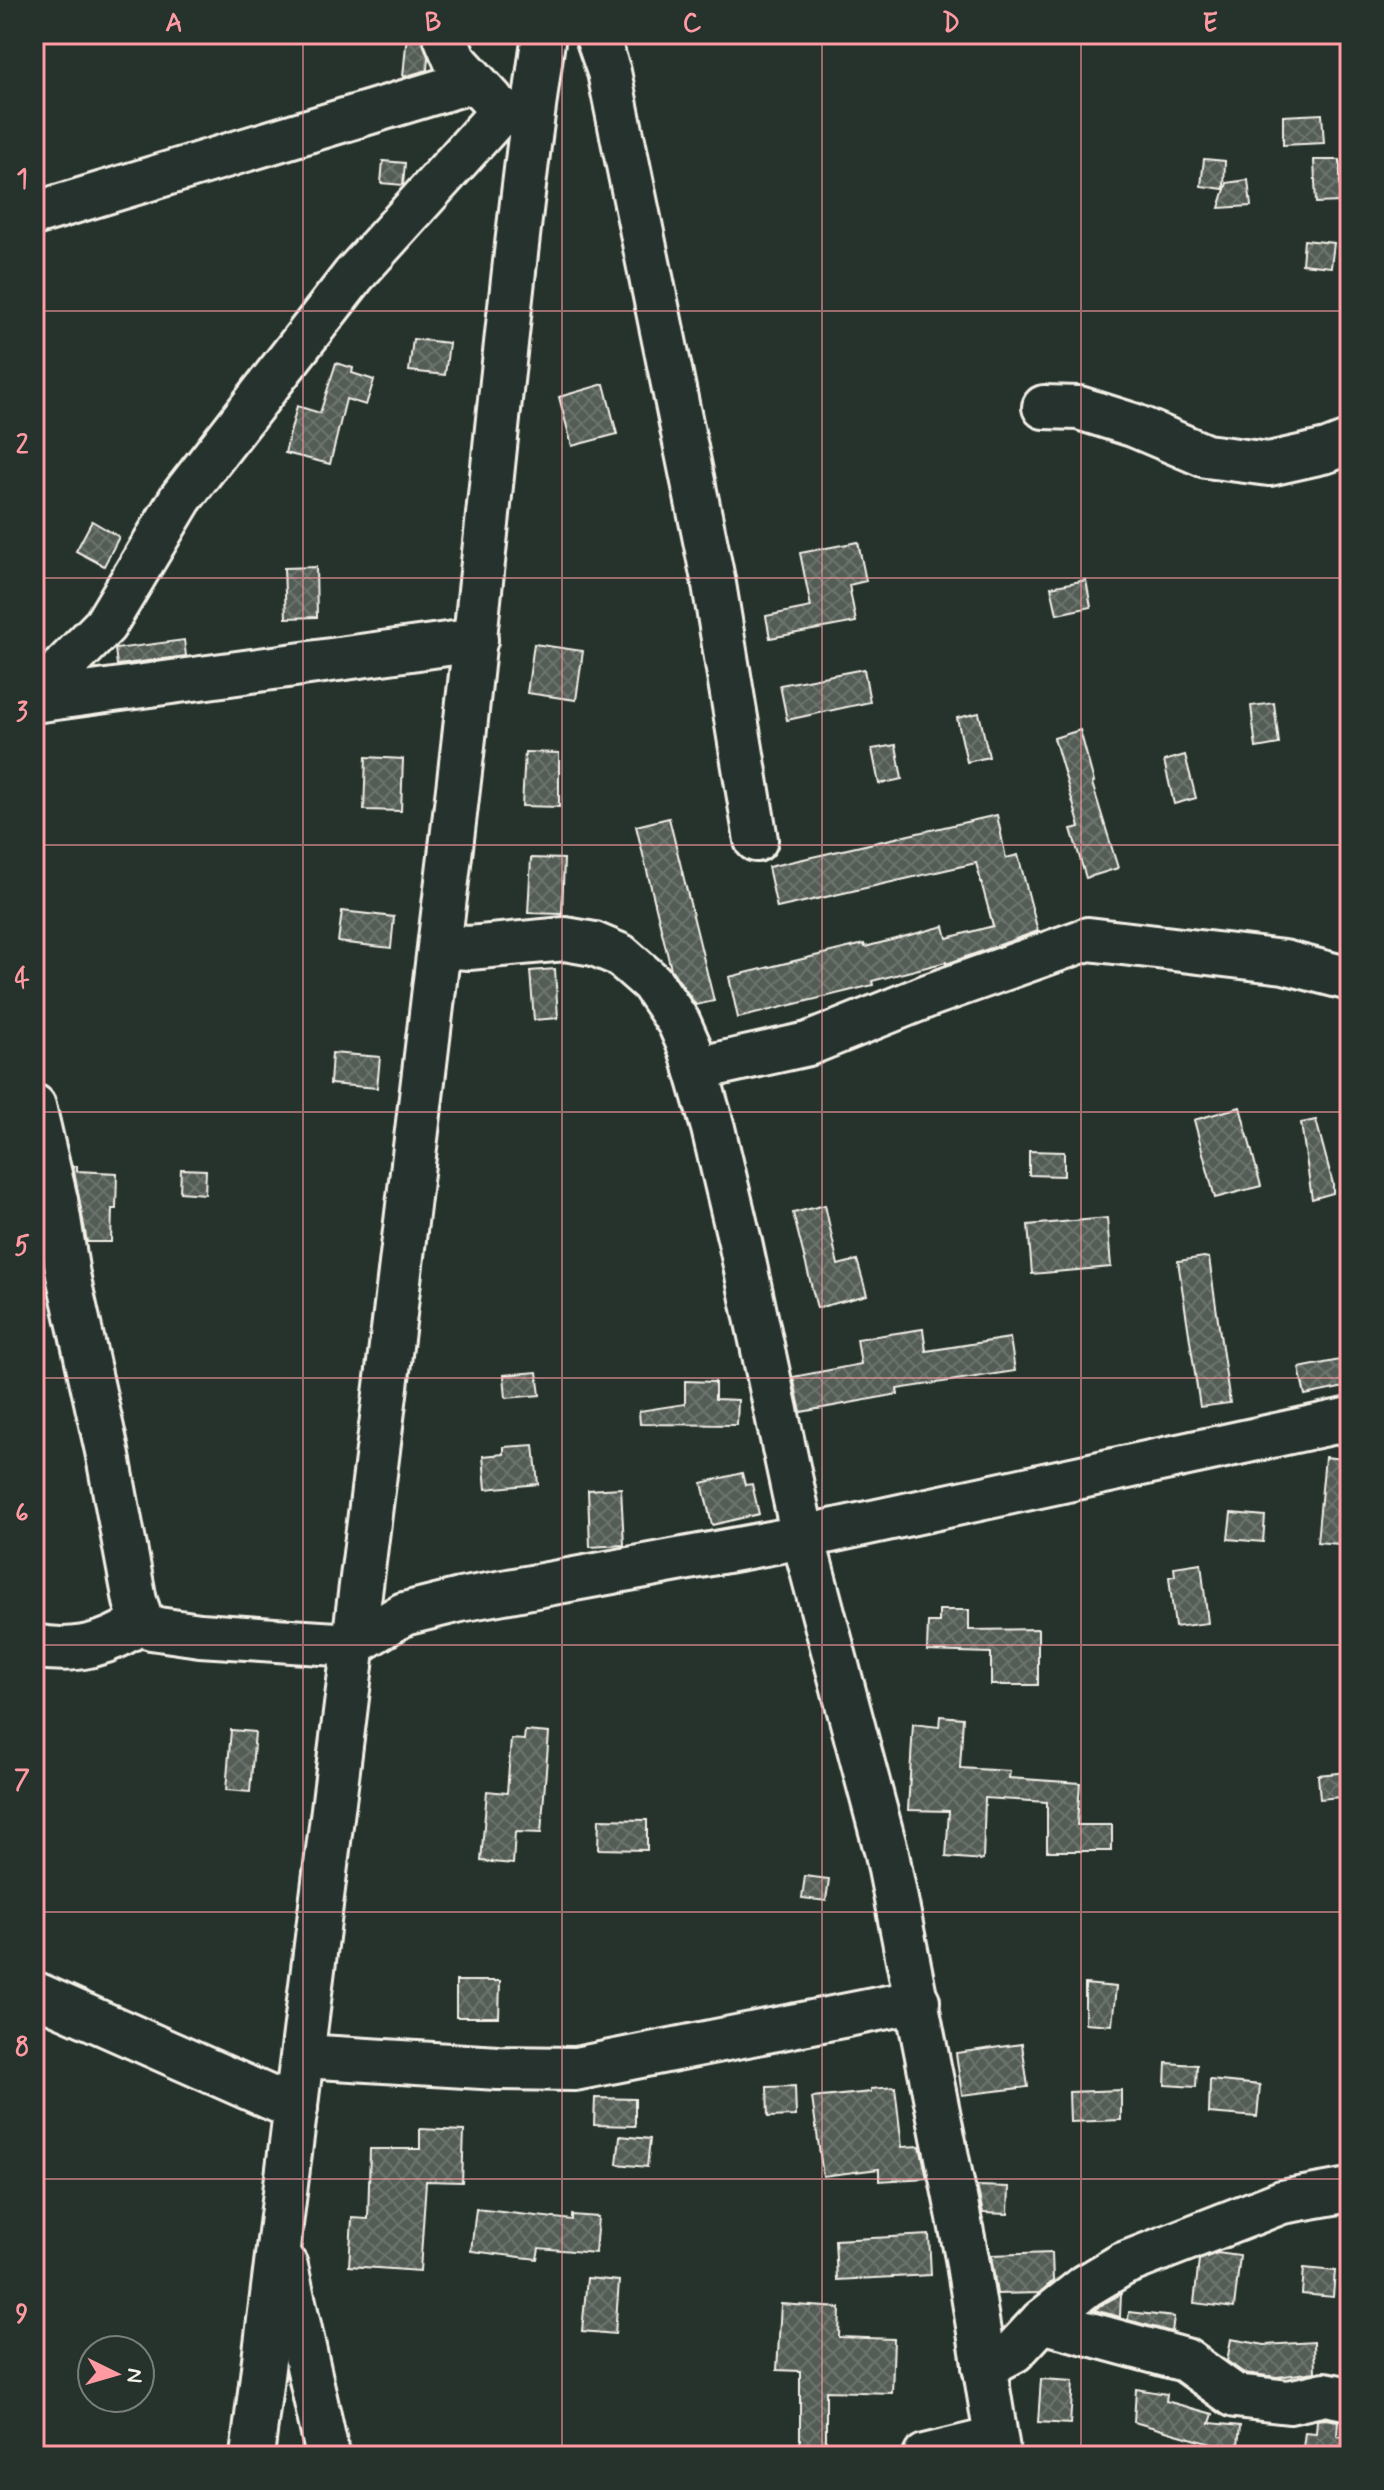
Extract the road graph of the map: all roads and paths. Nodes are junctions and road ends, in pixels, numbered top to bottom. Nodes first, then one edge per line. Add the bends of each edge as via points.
1 (444, 34) edge
2 (544, 34) edge
3 (596, 34) edge
4 (473, 81) junction
5 (517, 118) junction
6 (34, 214) edge
7 (1044, 407) dead end
8 (1350, 442) edge
9 (476, 640) junction
10 (34, 699) edge
11 (756, 840) dead end
12 (440, 946) junction
13 (1350, 979) edge
14 (696, 1069) junction
15 (34, 1106) edge
16 (1350, 1419) edge
17 (803, 1537) junction
18 (142, 1621) junction
19 (356, 1642) junction
20 (34, 1646) edge
21 (34, 1993) edge
22 (918, 2001) junction
23 (303, 2056) junction
24 (296, 2109) junction
25 (1350, 2190) edge
26 (280, 2239) junction
27 (1042, 2321) junction
28 (984, 2367) junction
29 (1350, 2399) edge
30 (997, 2448) edge
31 (252, 2456) edge
32 (328, 2456) edge
33 (925, 2456) edge

1 - 4 street via 455,60
2 - 5 street
3 - 11 street via 612,85 714,584
4 - 5 street
4 - 6 street
5 - 9 street
5 - 10 street via 354,275 181,498 105,625
7 - 8 street via 1079,408 1206,456 1269,464
9 - 10 street
9 - 12 street
12 - 14 street via 565,939 620,955 652,983 679,1023
12 - 19 street
13 - 14 street via 1284,962 1088,939 808,1044
14 - 17 street via 740,1242
15 - 18 street
16 - 17 street
17 - 19 street via 460,1600 404,1614
17 - 22 street via 887,1854
18 - 19 street via 151,1628 200,1635
18 - 20 street via 93,1646 57,1651
19 - 23 street
21 - 24 street
22 - 23 street via 575,2069
22 - 28 street
23 - 24 street
24 - 26 street
25 - 27 street via 1282,2202 1123,2264
26 - 31 street
26 - 32 street
27 - 28 street via 1014,2351
27 - 29 street via 1185,2360 1235,2396 1289,2402 1325,2394
28 - 30 street
30 - 33 street

